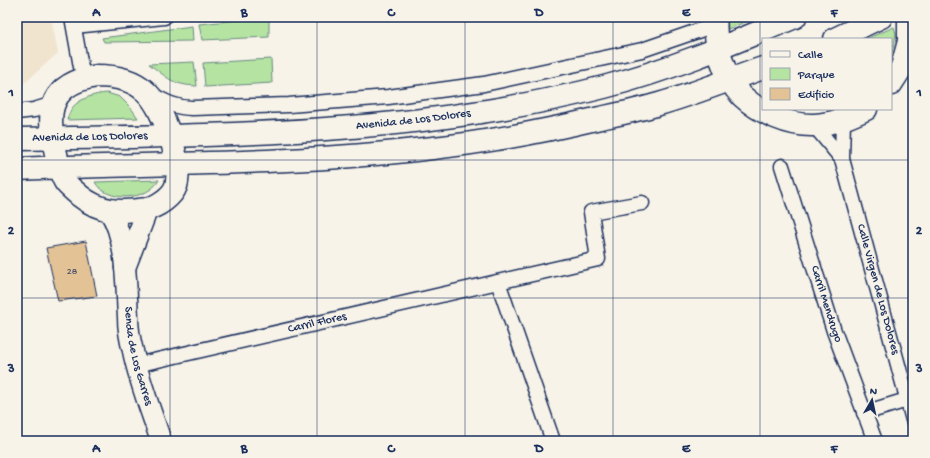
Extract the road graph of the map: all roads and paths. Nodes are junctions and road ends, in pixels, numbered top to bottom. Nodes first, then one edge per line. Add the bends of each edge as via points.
1 (164, 17) edge
2 (795, 17) edge
3 (881, 17) edge
4 (909, 17) edge
5 (716, 21) edge
6 (73, 22) edge
7 (837, 38) edge
8 (718, 50) junction
9 (762, 68) edge
10 (83, 78) junction
11 (730, 80) junction
12 (892, 82) edge
13 (146, 91) junction
14 (54, 104) junction
15 (762, 110) edge
16 (762, 110) edge
17 (864, 110) edge
18 (17, 112) edge
19 (843, 120) junction
20 (814, 125) junction
21 (170, 135) junction
22 (52, 138) junction
23 (17, 139) edge
24 (842, 159) junction
25 (177, 164) junction
26 (782, 166) dead end
27 (59, 167) junction
28 (17, 169) edge
29 (642, 203) dead end
30 (148, 208) junction
31 (109, 210) junction
32 (125, 268) junction
33 (498, 282) junction
34 (136, 365) junction
35 (907, 400) junction
36 (864, 413) junction
37 (913, 420) edge
38 (161, 441) edge
39 (553, 441) edge
40 (875, 441) edge

1 - 6 street
2 - 8 main road, Avenida de Los Dolores
3 - 7 main road
4 - 12 main road via 909,41 902,67
5 - 8 main road
5 - 13 street via 642,50 484,84 388,97 289,105 188,108 171,105
6 - 10 street
8 - 11 main road
8 - 21 main road, Avenida de Los Dolores via 604,87 554,99 446,118 312,129
9 - 11 main road
10 - 13 main road via 116,77 130,81
10 - 14 main road via 64,89
11 - 15 main road via 742,95
11 - 25 main road via 659,104 485,141 367,155
13 - 21 main road via 159,108
14 - 18 street
14 - 22 main road via 50,120
16 - 20 main road via 785,121
17 - 19 main road
19 - 20 main road
19 - 24 street, Calle Virgen de Los Dolores
20 - 24 street, Calle Virgen de Los Dolores
21 - 22 main road, Avenida de Los Dolores
21 - 25 main road
22 - 23 main road, Avenida de Los Dolores
22 - 27 main road
24 - 35 street, Calle Virgen de Los Dolores
25 - 27 main road
25 - 30 main road via 176,188 164,201
26 - 36 street, Carril Mendrugo via 834,331
27 - 28 main road
27 - 31 main road via 66,183 76,192 88,202
29 - 33 street, Carril Flores via 591,212 598,259
30 - 31 main road via 128,212
30 - 32 street
31 - 32 street, Senda de Los Garres via 118,228
32 - 34 street, Senda de Los Garres via 128,320
33 - 34 street, Carril Flores
33 - 39 street
34 - 38 street, Senda de Los Garres
35 - 36 street
35 - 37 street, Calle Virgen de Los Dolores
36 - 40 street, Carril Mendrugo

